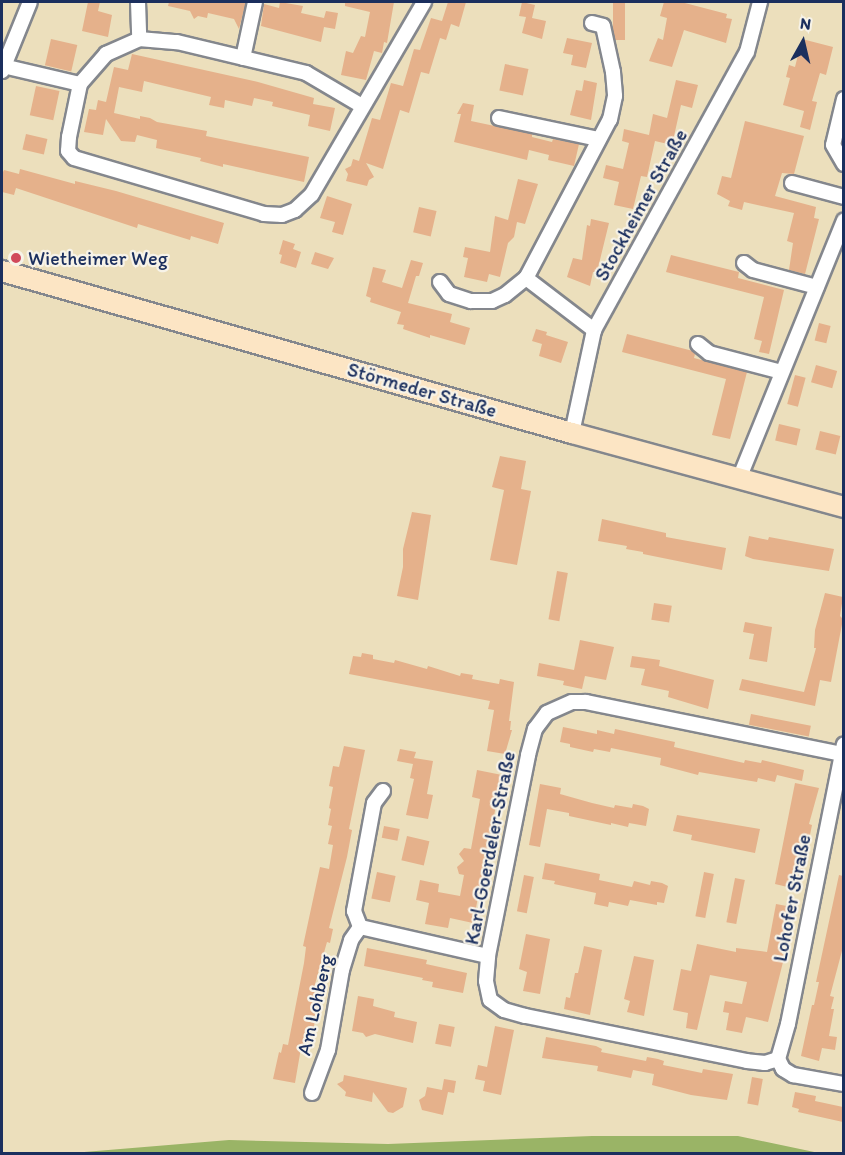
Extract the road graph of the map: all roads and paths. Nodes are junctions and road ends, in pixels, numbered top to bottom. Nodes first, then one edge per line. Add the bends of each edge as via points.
1 (30, 2) edge
2 (138, 2) edge
3 (255, 2) edge
4 (424, 2) edge
5 (760, 2) edge
6 (592, 23) dead end
7 (139, 39) junction
8 (243, 58) junction
9 (2, 69) edge
10 (80, 84) junction
11 (843, 99) edge
12 (362, 106) junction
13 (499, 118) dead end
14 (599, 139) junction
15 (843, 164) edge
16 (792, 183) dead end
17 (843, 196) edge
18 (843, 221) edge
19 (744, 263) dead end
20 (2, 271) edge
21 (526, 278) junction
22 (440, 282) dead end
23 (817, 287) junction
24 (594, 330) junction
25 (698, 344) dead end
26 (782, 372) junction
27 (572, 433) junction
28 (739, 479) junction
29 (843, 507) edge
30 (843, 749) edge
31 (383, 790) dead end
32 (360, 927) junction
33 (488, 957) junction
34 (778, 1059) junction
35 (843, 1084) edge
36 (312, 1093) dead end

1 - 9 street
2 - 7 street
3 - 8 street
4 - 12 street
5 - 24 street, Stockheimer Straße via 747,52
6 - 14 street via 603,26 615,96
7 - 8 street via 177,42
7 - 10 street via 106,54
8 - 12 street via 306,73
9 - 10 street
10 - 12 street via 69,137 68,152 74,158 273,216 295,210 312,194
11 - 15 street via 832,145
13 - 14 street
14 - 21 street
16 - 17 street
18 - 23 street
19 - 23 street via 753,270
20 - 27 main road, Störmeder Straße
21 - 22 street via 492,301 449,294
21 - 24 street
23 - 26 street
24 - 27 street, Stockheimer Straße
25 - 26 street via 709,353
26 - 28 street
27 - 28 main road, Störmeder Straße
28 - 29 main road, Störmeder Straße
30 - 33 street, Karl-Goerdeler-Straße via 586,702 572,702 553,710 535,729 528,755
30 - 34 street, Lohofer Straße
31 - 32 street via 374,803 354,911
32 - 33 street
32 - 36 street, Am Lohberg via 351,940 342,970 328,1050
33 - 34 street, Karl-Goerdeler-Straße via 486,981 490,1000 504,1010 747,1061 765,1063
34 - 35 street via 783,1069 793,1075

